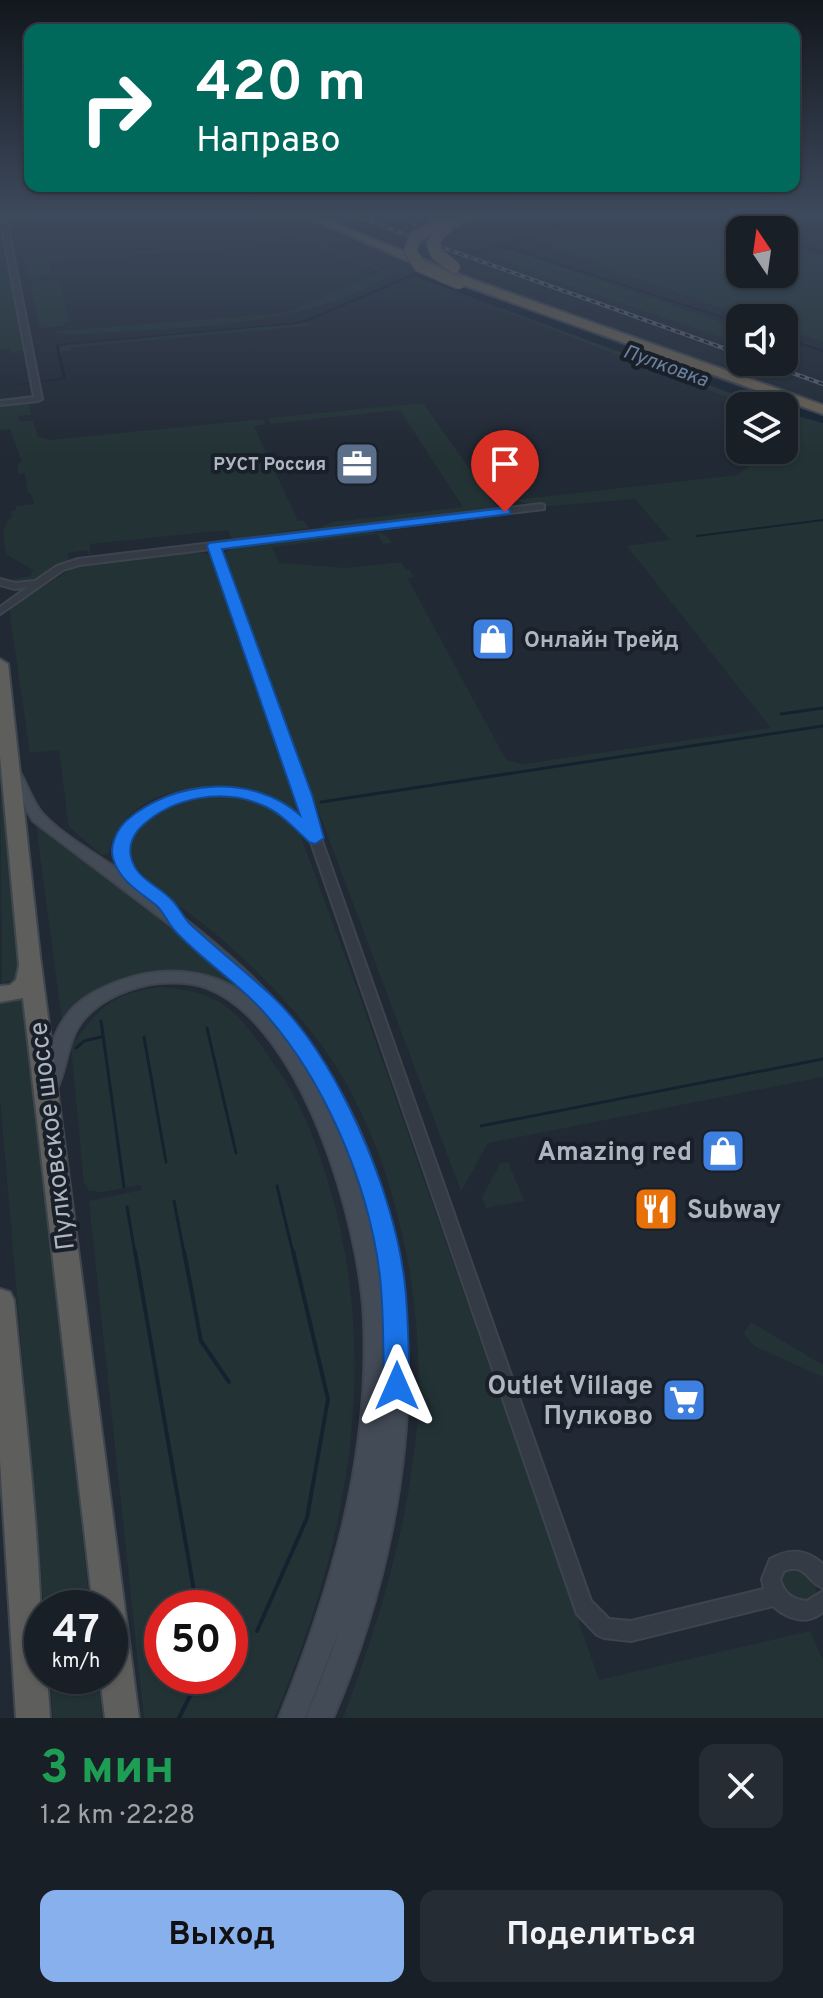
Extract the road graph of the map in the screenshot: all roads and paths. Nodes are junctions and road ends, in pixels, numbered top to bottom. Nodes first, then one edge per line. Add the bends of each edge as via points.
1 (18, 293) edge
2 (505, 293) edge
3 (508, 293) edge
4 (823, 402) edge
5 (0, 403) edge
6 (823, 411) edge
7 (541, 507) dead end
8 (214, 546) junction
9 (42, 579) junction
10 (0, 582) edge
11 (0, 611) edge
12 (0, 664) edge
13 (11, 769) junction
14 (315, 838) junction
15 (180, 925) junction
16 (29, 956) junction
17 (0, 994) edge
18 (47, 1097) junction
19 (0, 1300) edge
20 (2, 1359) edge
21 (823, 1579) edge
22 (107, 1590) edge
23 (775, 1596) junction
24 (823, 1600) edge
25 (119, 1694) edge
26 (33, 1718) edge
27 (122, 1718) edge
28 (292, 1718) edge
29 (319, 1718) edge

1 - 5 street via 38,399
2 - 6 highway
3 - 4 highway
7 - 8 street
8 - 9 street via 78,562
8 - 14 street
9 - 10 street via 21,586
9 - 11 street
12 - 13 highway, Пулковское шоссе
13 - 15 main road via 38,818
13 - 16 highway, Пулковское шоссе
14 - 15 street via 277,806 246,794 203,792 150,810 128,828 122,860 137,883 166,904
14 - 23 street via 584,1607 604,1628 631,1631
15 - 29 main road via 268,1004 318,1070 370,1183 392,1278 398,1361 395,1436 383,1510 349,1645
16 - 17 highway via 27,983 16,992
16 - 18 highway, Пулковское шоссе
18 - 22 highway, Пулковское шоссе
18 - 28 main road via 60,1039 77,1014 133,982 194,978 222,987 255,1013 297,1070 334,1138 368,1259 376,1329 372,1432 359,1515 312,1673
19 - 20 highway
20 - 26 highway via 18,1495
21 - 23 street via 809,1563 783,1561 771,1579
23 - 24 street via 800,1611
25 - 27 highway

